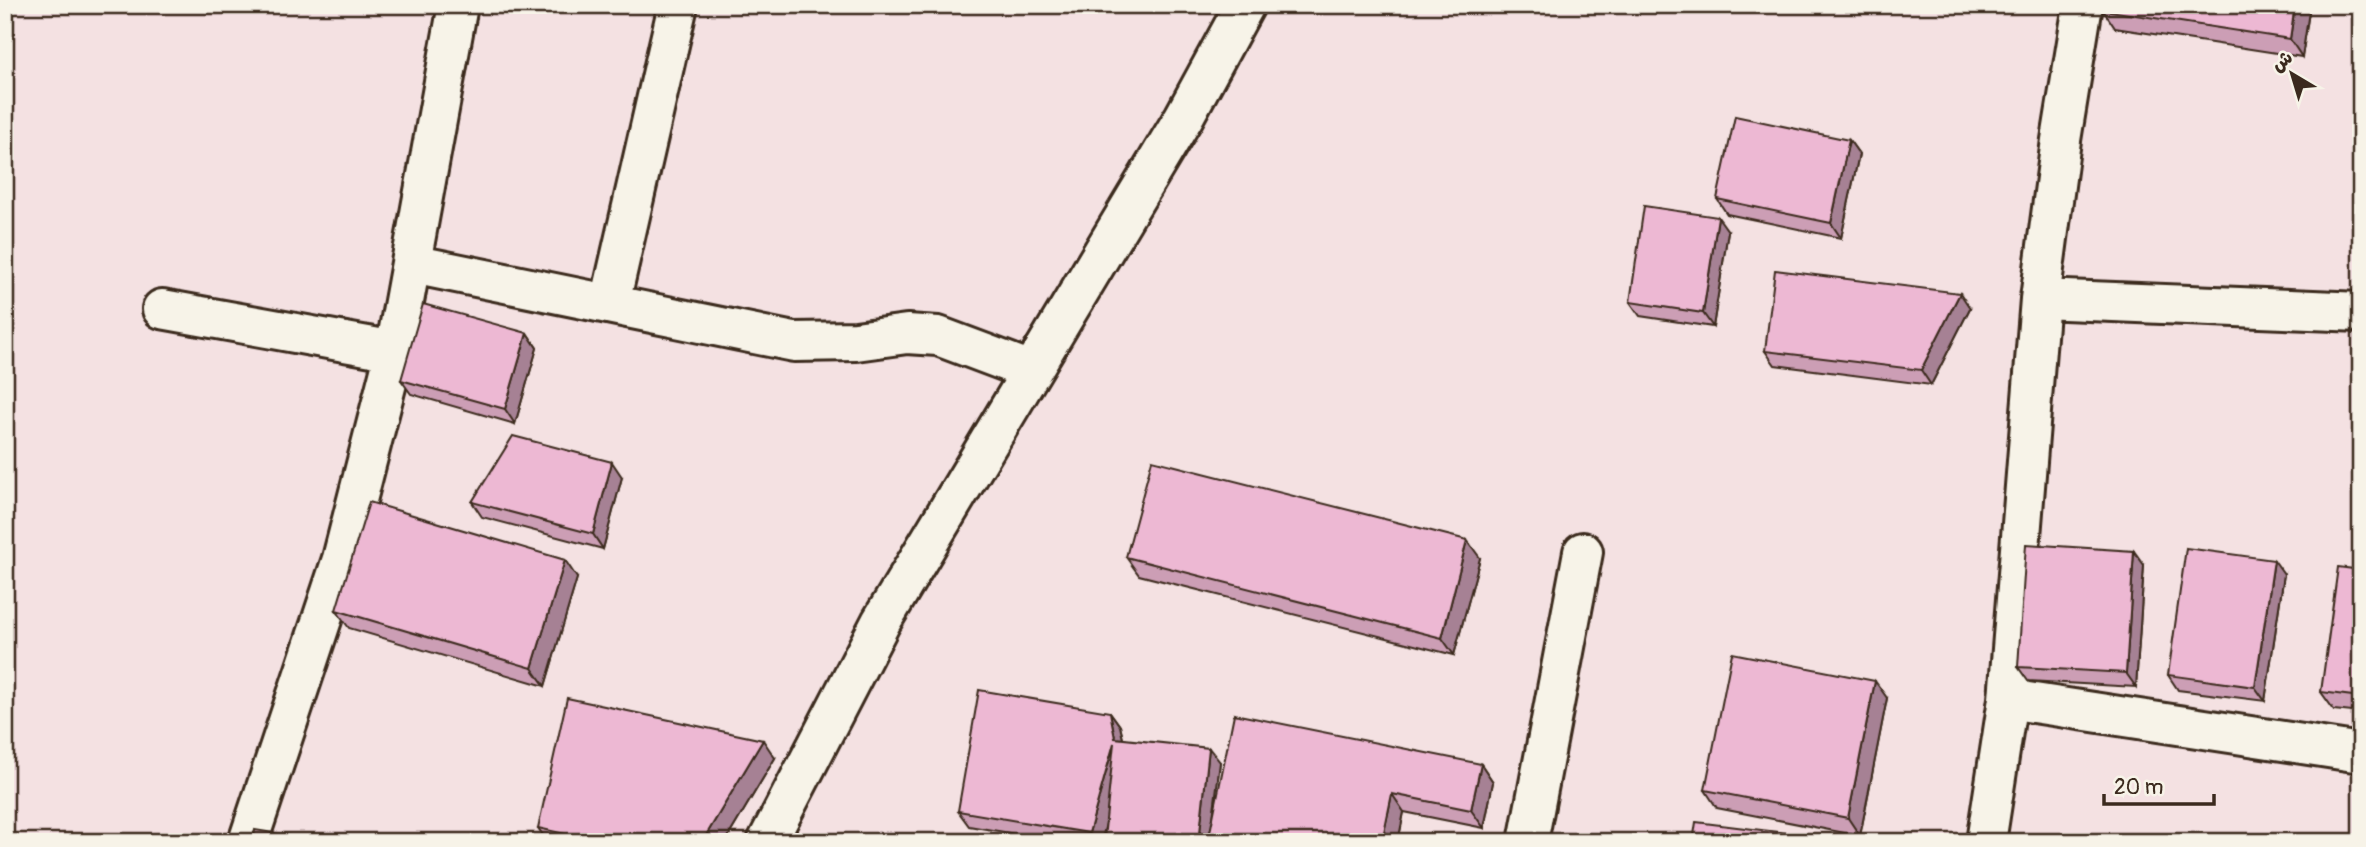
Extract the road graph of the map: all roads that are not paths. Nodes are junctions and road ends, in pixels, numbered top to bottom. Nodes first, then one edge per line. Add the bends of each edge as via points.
1 (458, 5) edge
2 (678, 5) edge
3 (1245, 5) edge
4 (2083, 5) edge
5 (412, 264) junction
6 (2040, 299) junction
7 (610, 303) junction
8 (162, 309) dead end
9 (2361, 312) edge
10 (395, 351) junction
11 (1031, 371) junction
12 (1583, 552) dead end
13 (2008, 699) junction
14 (2361, 753) edge
15 (248, 842) edge
16 (767, 842) edge
17 (1528, 842) edge
18 (1986, 842) edge

1 - 5 street
2 - 7 street
3 - 11 street via 1184,117
4 - 6 street
5 - 7 street
5 - 10 street
6 - 9 street
6 - 13 street
7 - 11 street via 794,342 938,336
8 - 10 street
10 - 15 street via 342,559
11 - 16 street via 881,622
12 - 17 street
13 - 14 street
13 - 18 street

